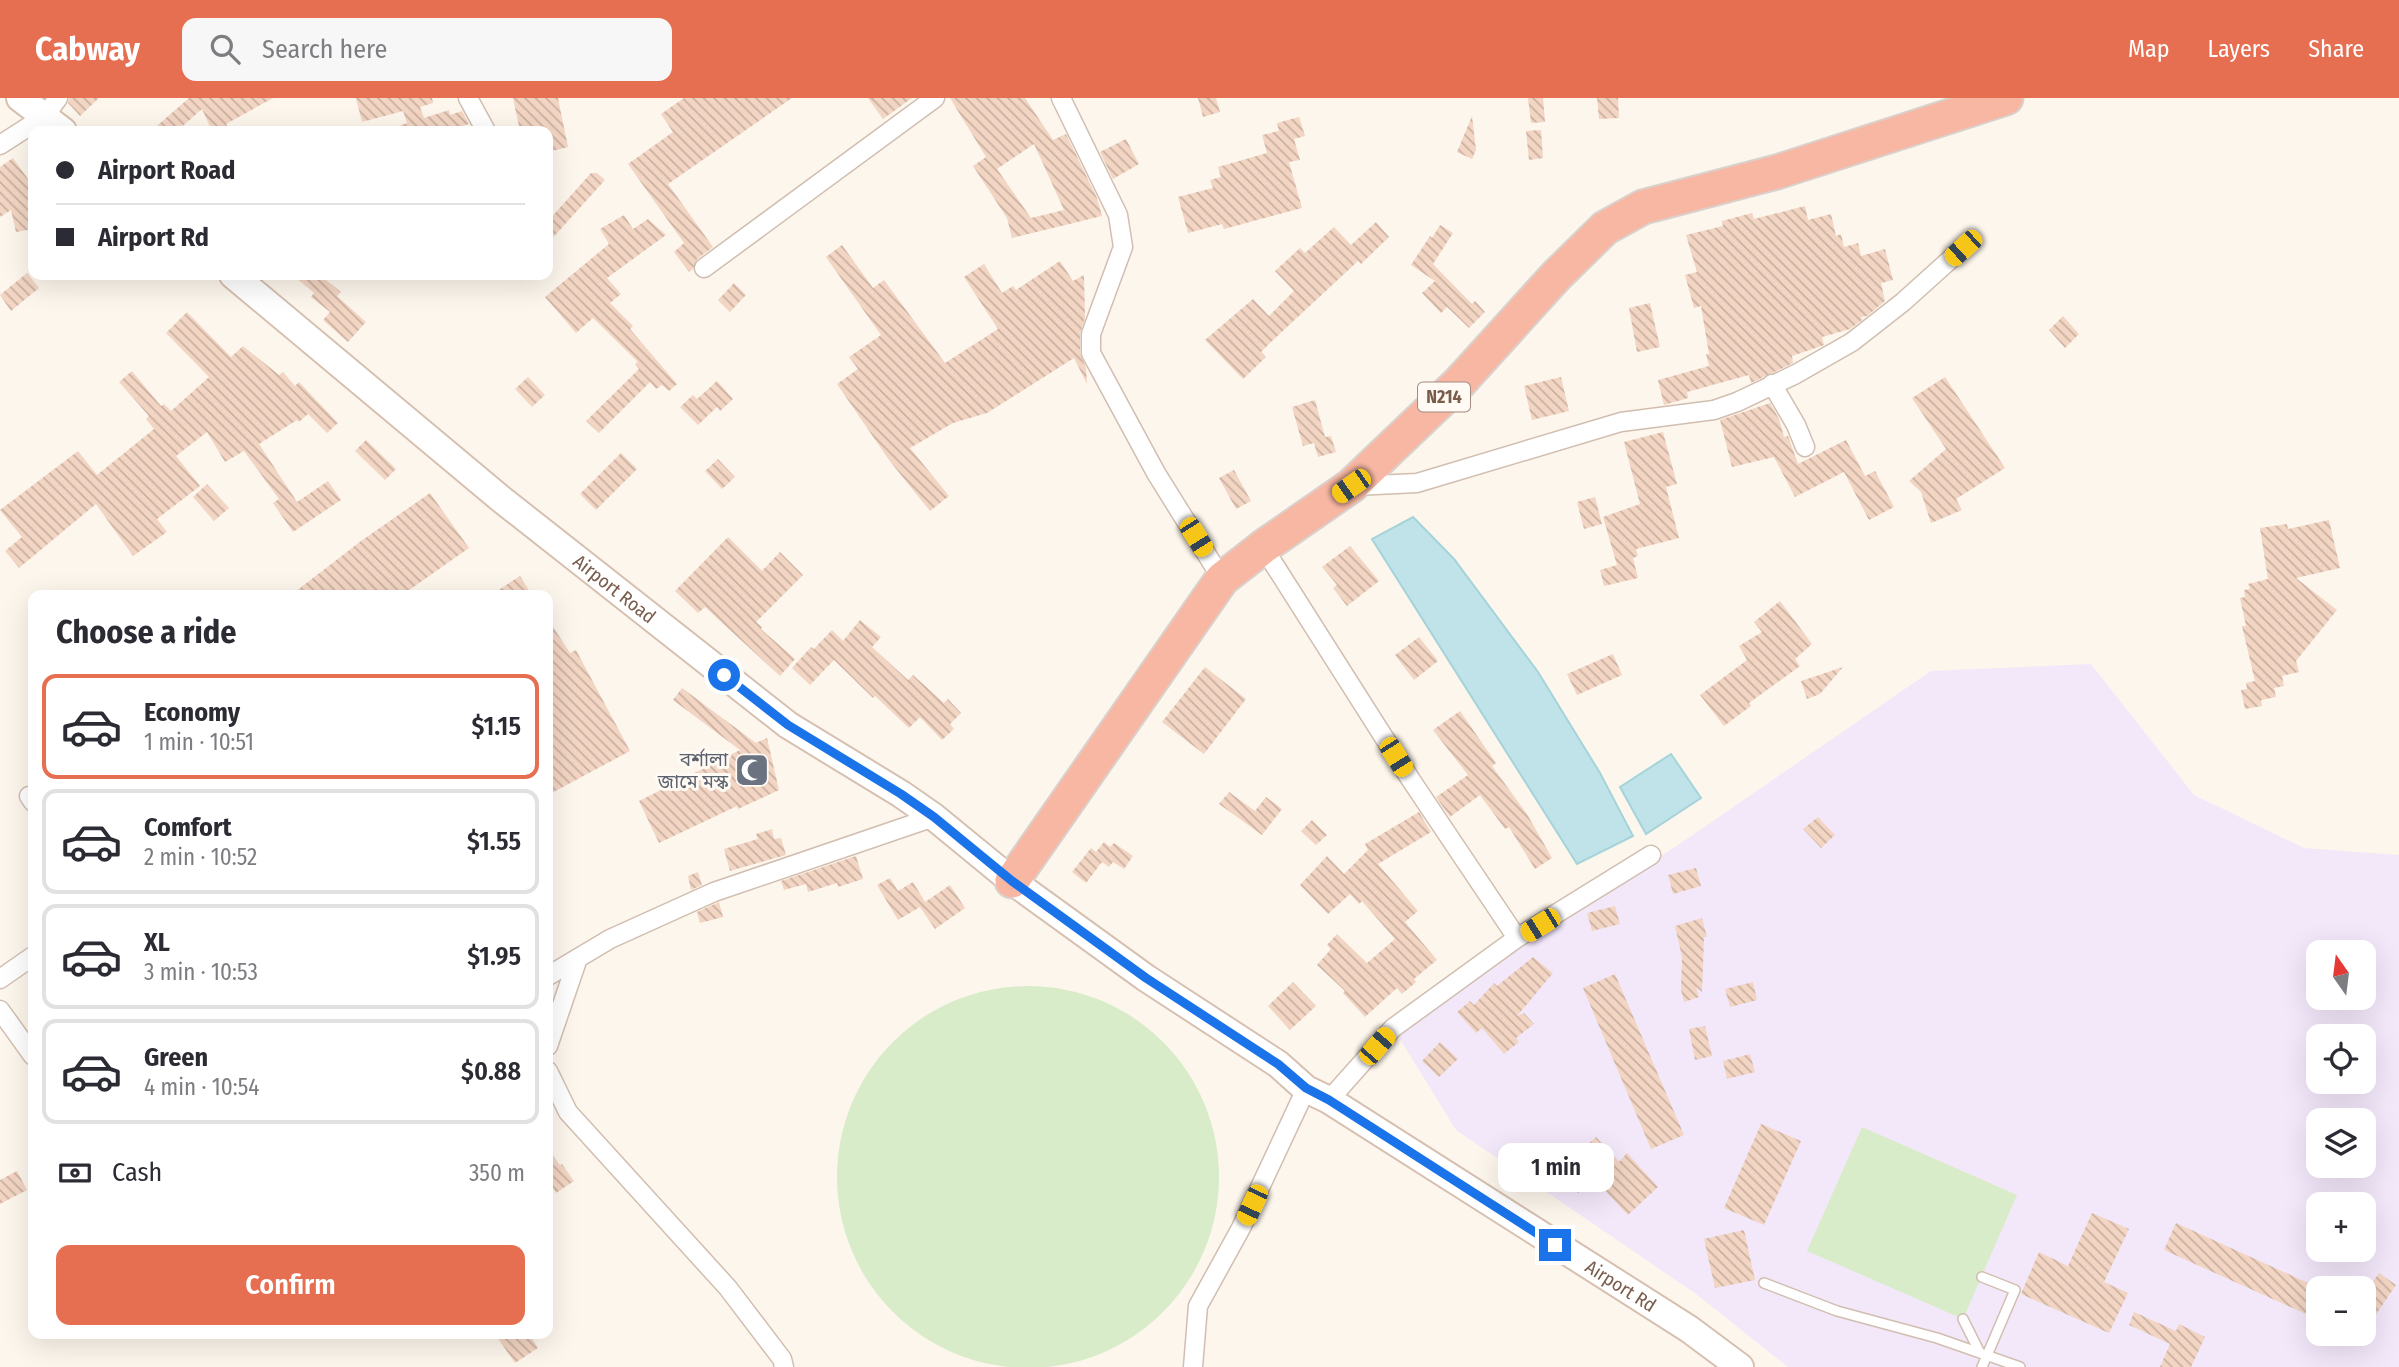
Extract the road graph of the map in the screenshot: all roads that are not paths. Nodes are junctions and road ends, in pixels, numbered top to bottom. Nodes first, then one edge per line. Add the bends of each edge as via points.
1 (19, 98) edge
2 (468, 98) edge
3 (934, 98) edge
4 (1061, 98) edge
5 (2006, 98) edge
6 (56, 115) edge
7 (35, 126) edge
8 (483, 126) edge
9 (28, 130) edge
10 (0, 145) edge
11 (1963, 248) dead end
12 (704, 268) dead end
13 (239, 280) edge
14 (1772, 384) junction
15 (1805, 447) dead end
16 (1351, 486) junction
17 (1263, 547) junction
18 (1222, 579) junction
19 (934, 817) junction
20 (1651, 855) dead end
21 (1012, 881) junction
22 (1517, 938) junction
23 (578, 958) junction
24 (28, 959) edge
25 (553, 973) edge
26 (0, 979) edge
27 (0, 1010) edge
28 (553, 1031) edge
29 (28, 1049) edge
30 (553, 1081) edge
31 (1318, 1094) junction
32 (1982, 1278) dead end
33 (1764, 1283) dead end
34 (1963, 1319) dead end
35 (1984, 1354) junction
36 (784, 1367) edge
37 (1193, 1367) edge
38 (1740, 1367) edge
39 (1982, 1367) edge
40 (2020, 1367) edge

1 - 6 main road
2 - 8 street
3 - 12 street
4 - 18 street via 1118,215 1123,247 1091,334 1091,353 1156,473
5 - 16 highway, N214 via 1777,172 1643,206 1605,228 1459,383
6 - 7 street
9 - 10 street
11 - 14 street via 1852,342
13 - 19 main road, Airport Road via 501,499 777,716
14 - 15 street
14 - 16 street via 1714,410 1621,422 1417,483
16 - 17 highway, N214
17 - 18 highway, N214
17 - 22 street
18 - 21 highway, N214
19 - 21 main road, Airport Road
19 - 23 street via 713,892
20 - 22 street
21 - 31 main road, Airport Rd
22 - 31 street via 1393,1028
23 - 25 street
23 - 28 street
24 - 26 street
27 - 29 street
30 - 36 street via 568,1112 728,1288
31 - 37 street via 1198,1306
31 - 38 main road, Airport Rd via 1689,1329
32 - 35 lane via 2015,1290
33 - 35 lane via 1837,1311
34 - 35 lane
35 - 39 lane
35 - 40 lane

